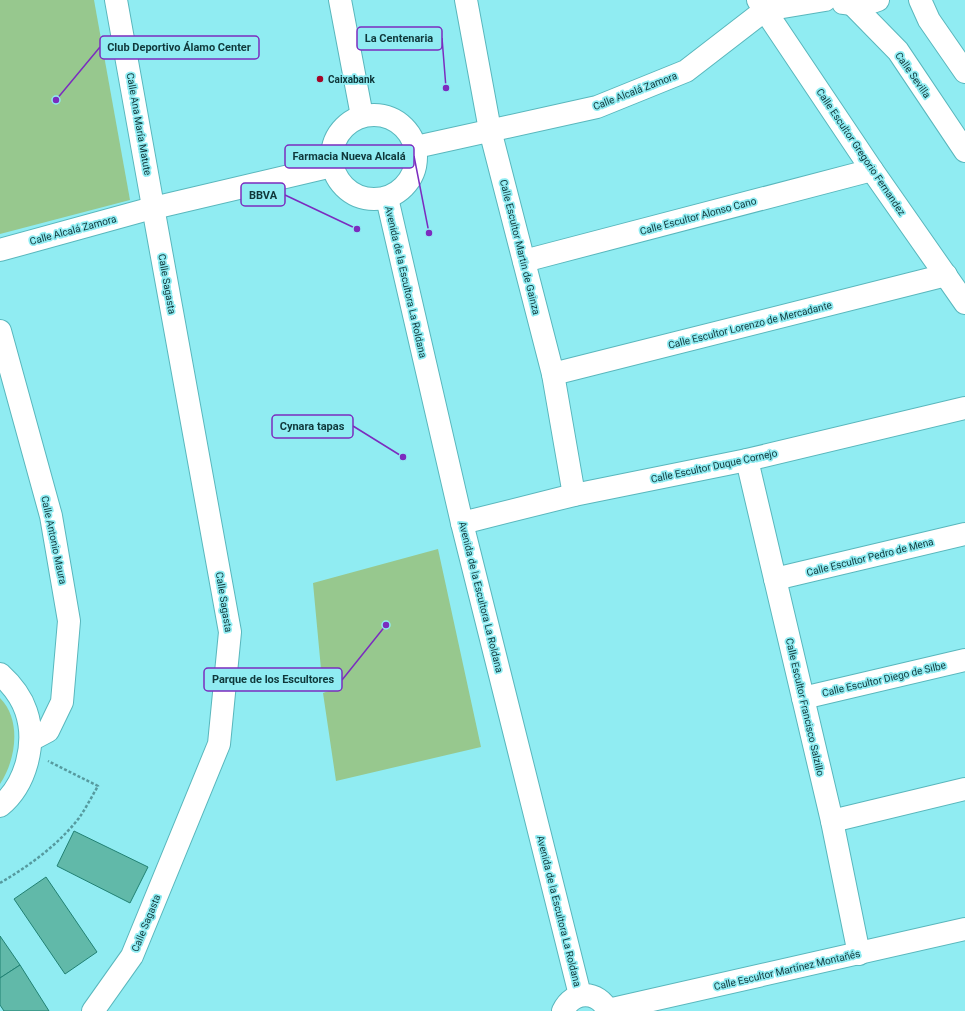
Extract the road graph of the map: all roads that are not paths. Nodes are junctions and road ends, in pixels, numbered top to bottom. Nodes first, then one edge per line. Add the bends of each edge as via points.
1 (116, 0) edge
2 (340, 0) edge
3 (466, 0) edge
4 (825, 0) edge
5 (878, 0) edge
6 (920, 0) edge
7 (844, 2) edge
8 (765, 3) edge
9 (965, 72) edge
10 (362, 116) junction
11 (490, 130) junction
12 (416, 147) junction
13 (965, 151) edge
14 (332, 166) junction
15 (872, 170) junction
16 (387, 198) junction
17 (154, 209) junction
18 (0, 250) edge
19 (524, 261) junction
20 (946, 275) junction
21 (965, 303) edge
22 (0, 331) edge
23 (553, 374) junction
24 (965, 408) edge
25 (747, 460) junction
26 (574, 495) junction
27 (462, 523) junction
28 (965, 534) edge
29 (775, 579) junction
30 (965, 660) edge
31 (0, 674) edge
32 (803, 698) junction
33 (30, 746) junction
34 (965, 790) edge
35 (0, 806) edge
36 (832, 821) junction
37 (965, 929) edge
38 (859, 954) junction
39 (580, 995) junction
40 (93, 1011) edge
41 (563, 1011) edge
42 (608, 1011) edge

1 - 17 street, Calle Ana María Matute
2 - 10 street
3 - 11 street, Calle Escultor Martin de Gainza
4 - 8 street, Calle Alcalá Zamora
5 - 7 street via 870,3
6 - 9 street via 929,20
7 - 13 street, Calle Sevilla via 898,51
8 - 11 street, Calle Alcalá Zamora via 686,71 597,107
8 - 15 street, Calle Escultor Gregorio Fernandez
10 - 12 street via 376,114 389,117 401,124 410,134
10 - 14 street via 351,122 338,135 332,153
11 - 12 street, Calle Alcalá Zamora
11 - 19 street, Calle Escultor Martin de Gainza
12 - 16 street via 417,160 411,178 398,192
14 - 16 street via 337,179 346,190 359,198
14 - 17 street, Calle Alcalá Zamora
15 - 19 street, Calle Escultor Alonso Cano
15 - 20 street, Calle Escultor Gregorio Fernandez
16 - 27 street, Avenida de la Escultora La Roldana
17 - 18 street, Calle Alcalá Zamora
17 - 40 street, Calle Sagasta via 230,632 219,744 132,956
19 - 23 street, Calle Escultor Martin de Gainza
20 - 21 street, Calle Escultor Gregorio Fernandez
20 - 23 street, Calle Escultor Lorenzo de Mercadante
22 - 33 street, Calle Antonio Maura via 50,516 69,621 62,702 48,731
23 - 26 street, Calle Escultor Martin de Gainza
24 - 25 street, Calle Escultor Duque Cornejo
25 - 26 street, Calle Escultor Duque Cornejo
25 - 29 street, Calle Escultor Francisco Salzillo
26 - 27 street, Calle Escultor Duque Cornejo
27 - 39 street, Avenida de la Escultora La Roldana
28 - 29 street, Calle Escultor Pedro de Mena
29 - 32 street, Calle Escultor Francisco Salzillo
30 - 32 street, Calle Escultor Diego de Silbe
31 - 33 street via 13,686 26,712
32 - 36 street, Calle Escultor Francisco Salzillo
33 - 35 street via 22,778 7,801
34 - 36 street
36 - 38 street, Calle Escultor Francisco Salzillo
37 - 38 street, Calle Escultor Martínez Montañés
38 - 42 street, Calle Escultor Martínez Montañés
39 - 41 street via 568,1002
39 - 42 street via 593,995 603,1002

